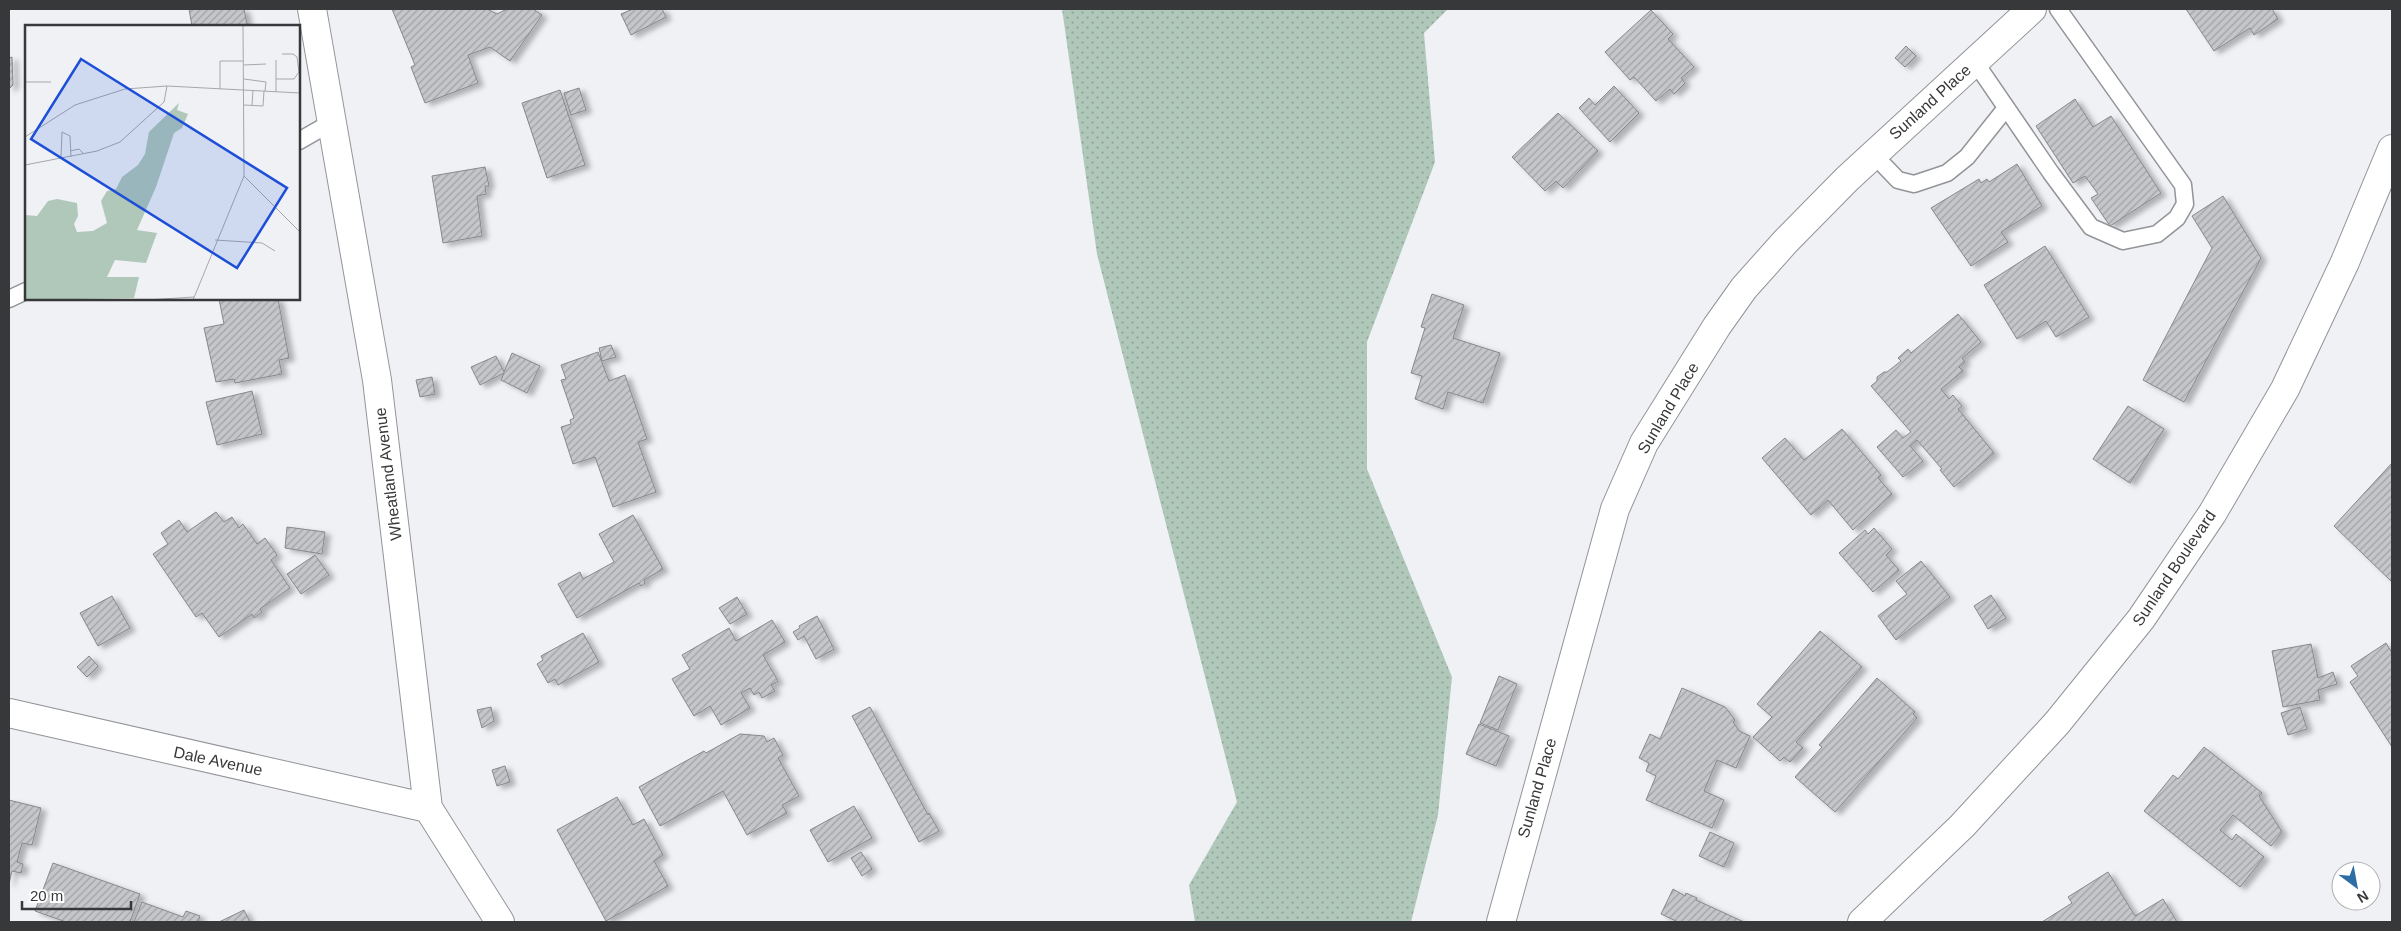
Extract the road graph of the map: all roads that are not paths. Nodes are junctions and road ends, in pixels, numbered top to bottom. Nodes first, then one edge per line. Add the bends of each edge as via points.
1 (312, 9) edge
2 (2032, 9) edge
3 (2058, 9) edge
4 (1975, 62) junction
5 (2006, 108) junction
6 (332, 122) junction
7 (300, 140) edge
8 (2392, 148) edge
9 (1873, 154) junction
10 (25, 291) edge
11 (9, 299) edge
12 (9, 713) edge
13 (428, 808) junction
14 (500, 922) edge
15 (1501, 922) edge
16 (1862, 922) edge

1 - 6 street, Wheatland Avenue
2 - 4 street, Sunland Place
3 - 5 lane via 2183,185 2185,204 2177,218 2157,234 2123,241 2091,227
4 - 5 lane
4 - 9 street, Sunland Place
5 - 9 lane via 1967,157 1947,173 1914,184 1898,180
6 - 7 lane
6 - 13 street, Wheatland Avenue via 377,380
8 - 16 street, Sunland Boulevard via 2345,262 2285,389 2212,514 2141,619 2057,723 1962,826
9 - 15 street, Sunland Place via 1744,288 1644,443 1615,509
10 - 11 lane
12 - 13 street, Dale Avenue
13 - 14 street, Wheatland Avenue

